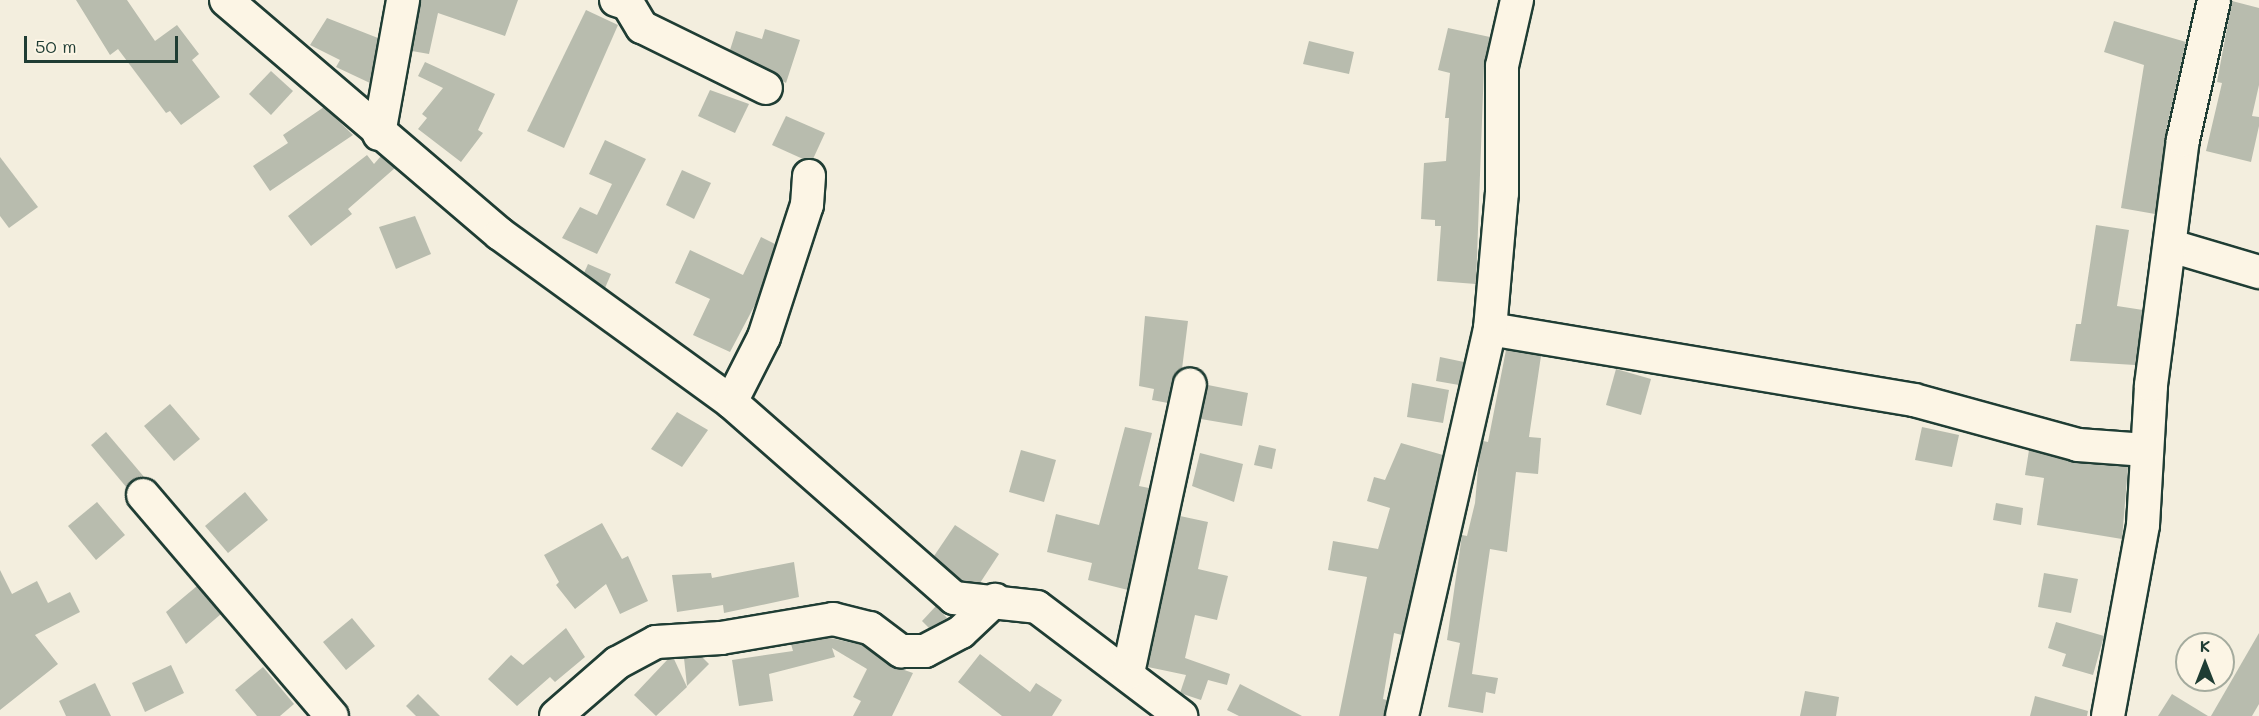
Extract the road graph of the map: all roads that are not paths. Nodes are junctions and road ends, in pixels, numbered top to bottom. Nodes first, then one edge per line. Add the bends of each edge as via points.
1 (226, 0) edge
2 (403, 0) edge
3 (616, 0) edge
4 (1517, 0) edge
5 (2214, 0) edge
6 (766, 88) dead end
7 (379, 134) junction
8 (809, 176) dead end
9 (2171, 246) junction
10 (2259, 272) edge
11 (1490, 329) junction
12 (1190, 385) dead end
13 (731, 402) junction
14 (2146, 450) junction
15 (143, 495) dead end
16 (995, 600) junction
17 (1128, 673) junction
18 (332, 716) edge
19 (556, 716) edge
20 (1181, 716) edge
21 (1402, 716) edge
22 (2108, 716) edge

1 - 7 street
2 - 7 street
3 - 6 street via 628,4 642,27
4 - 11 street via 1502,66 1502,193
5 - 9 street via 2183,140
7 - 13 street via 500,234
8 - 13 street via 807,205 764,337
9 - 10 street
9 - 14 street
11 - 14 street via 1914,400 2078,446
11 - 21 street
12 - 17 street
13 - 16 street via 954,598
14 - 22 street via 2143,525
15 - 18 street
16 - 17 street via 1037,607
16 - 19 street via 961,632 925,651 901,651 870,628 833,619 721,638 656,642 617,663
17 - 20 street

